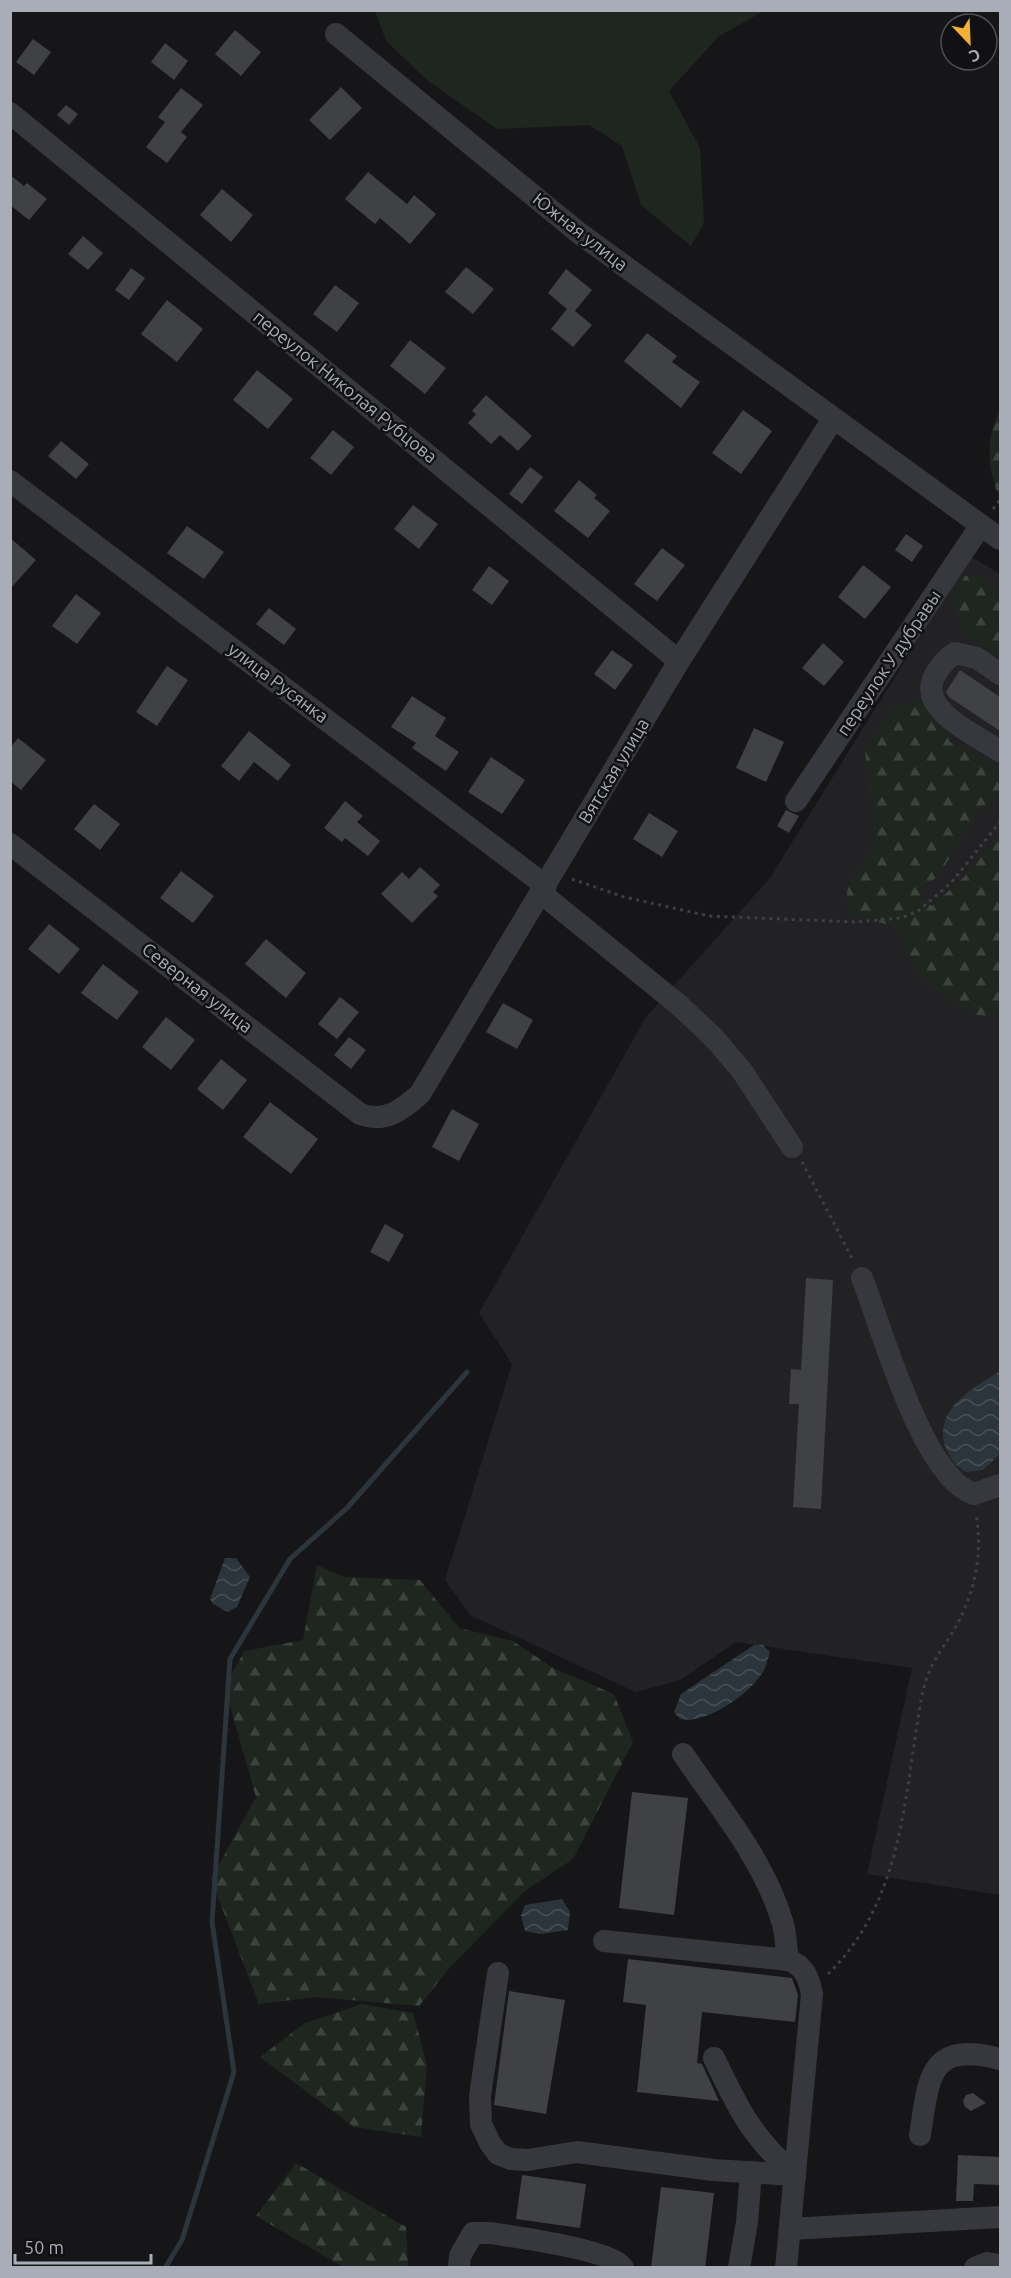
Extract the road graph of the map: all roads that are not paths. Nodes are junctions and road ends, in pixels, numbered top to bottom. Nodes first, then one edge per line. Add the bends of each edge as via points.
1 (336, 34) dead end
2 (10, 112) edge
3 (832, 419) junction
4 (10, 481) edge
5 (981, 525) junction
6 (1000, 539) edge
7 (679, 661) junction
8 (1000, 674) edge
9 (1000, 751) edge
10 (796, 801) dead end
11 (10, 844) edge
12 (547, 884) junction
13 (389, 1116) joint
14 (792, 1147) road end
15 (862, 1278) road end
16 (1000, 1485) edge
17 (683, 1754) dead end
18 (604, 1941) dead end
19 (788, 1960) junction
20 (498, 1973) dead end
21 (714, 2058) dead end
22 (1000, 2059) edge
23 (920, 2135) dead end
24 (750, 2172) junction
25 (795, 2175) junction
26 (1000, 2217) edge
27 (790, 2229) junction
28 (1000, 2265) edge
29 (459, 2268) edge
30 (623, 2268) edge
31 (739, 2268) edge
32 (786, 2268) edge
33 (975, 2268) edge

1 - 3 street, Южная улица via 579,233
2 - 7 street, переулок Николая Рубцова
3 - 5 street, Южная улица
3 - 7 street, Вятская улица
4 - 12 street, улица Русянка
5 - 6 street, Южная улица
5 - 10 street, переулок У дубравы
7 - 12 street, Вятская улица
8 - 9 street via 977,658 955,653 945,659 930,683 936,707
11 - 13 street, Северная улица via 360,1114 372,1118
12 - 13 street, Вятская улица via 420,1094
12 - 14 street, улица Русянка via 714,1038 742,1071
15 - 16 street via 904,1398 957,1486 974,1494
17 - 19 street via 770,1889 783,1925
18 - 19 street
19 - 25 street via 804,1971 812,1994
20 - 24 street via 480,2096 482,2124 498,2154 511,2160 528,2160 577,2152
21 - 25 street via 744,2120 767,2150
22 - 23 street via 961,2053 939,2064 927,2090
24 - 25 street
24 - 31 street
25 - 27 street
26 - 27 street
27 - 32 street
28 - 33 street via 987,2263
29 - 30 street via 460,2256 473,2234 491,2232 603,2254

